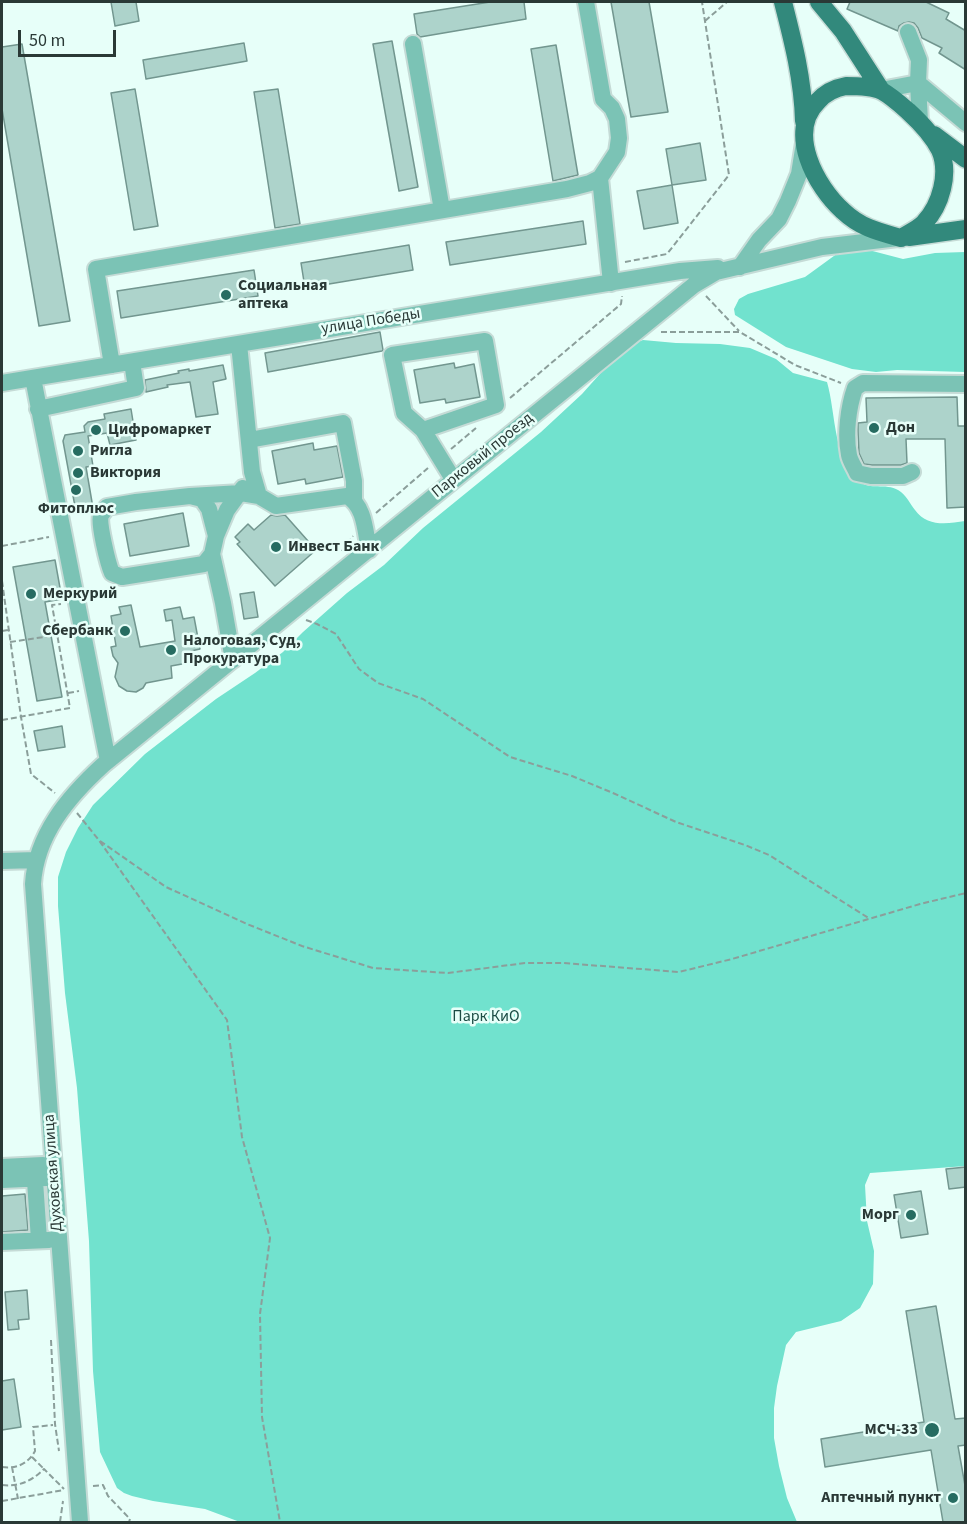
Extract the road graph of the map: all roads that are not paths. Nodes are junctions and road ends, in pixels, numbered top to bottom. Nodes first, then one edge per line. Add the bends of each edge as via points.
1 (586, 2) edge
2 (783, 2) edge
3 (819, 2) edge
4 (908, 32) dead end
5 (413, 44) dead end
6 (918, 83) junction
7 (881, 90) junction
8 (966, 123) edge
9 (924, 126) junction
10 (804, 134) junction
11 (966, 159) edge
12 (600, 178) junction
13 (442, 210) junction
14 (966, 228) edge
15 (901, 238) junction
16 (740, 267) junction
17 (616, 289) junction
18 (239, 344) junction
19 (132, 362) junction
20 (112, 365) junction
21 (33, 378) junction
22 (2, 383) edge
23 (966, 384) edge
24 (38, 408) junction
25 (423, 430) junction
26 (249, 440) junction
27 (252, 472) junction
28 (912, 472) dead end
29 (453, 479) junction
30 (241, 493) junction
31 (190, 496) junction
32 (259, 496) junction
33 (354, 500) junction
34 (216, 536) junction
35 (369, 550) junction
36 (212, 554) junction
37 (233, 660) junction
38 (108, 761) junction
39 (37, 860) junction
40 (2, 861) edge
41 (2, 1167) edge
42 (54, 1171) junction
43 (35, 1172) junction
44 (2, 1180) edge
45 (59, 1239) junction
46 (39, 1240) junction
47 (2, 1242) edge
48 (80, 1522) edge

1 - 12 street via 603,99 617,119 619,138 617,152
2 - 10 main road via 801,78
3 - 7 main road
4 - 6 street via 919,60
5 - 13 street
6 - 7 street
6 - 8 street
6 - 9 street
7 - 9 main road
7 - 10 main road via 860,86 836,88 810,110
9 - 11 main road
9 - 15 main road via 940,150 943,182 937,204 924,223
10 - 15 main road via 813,170 844,213 868,229
10 - 16 street via 800,174 788,201 779,219
12 - 13 street via 567,189
12 - 17 street
13 - 20 street via 96,269
14 - 15 main road
15 - 16 street, Парковый проезд via 822,247
16 - 17 street, улица Победы via 657,275
16 - 29 street, Парковый проезд via 716,272 694,285
17 - 18 street, улица Победы
18 - 19 street, улица Победы
18 - 26 street
19 - 20 street, улица Победы
19 - 24 street via 136,388
20 - 21 street, улица Победы
21 - 22 street, улица Победы
21 - 24 street
23 - 28 street via 863,383 855,388 850,402 849,457 857,473 903,476
24 - 38 street
25 - 25 street via 496,405 485,341 392,355 404,413
25 - 29 street
26 - 27 street
26 - 33 street via 343,423
27 - 30 street
27 - 32 street
29 - 35 street, Парковый проезд
30 - 31 street
30 - 32 street
30 - 34 street via 227,510
31 - 34 street via 201,499 209,509
31 - 36 street via 107,507 101,516 101,528 112,573 122,577 204,564
32 - 33 street via 276,506 347,496
33 - 35 street via 360,507
34 - 36 street
35 - 37 street, Парковый проезд
36 - 37 street
37 - 38 street, Парковый проезд
38 - 39 street, Парковый проезд via 67,802 51,825
39 - 40 street
39 - 42 street, Духовская улица via 34,892
41 - 43 street
42 - 43 street
42 - 45 street, Духовская улица
43 - 44 street
43 - 46 street
45 - 46 street
45 - 48 street, Духовская улица via 71,1489
46 - 47 street

